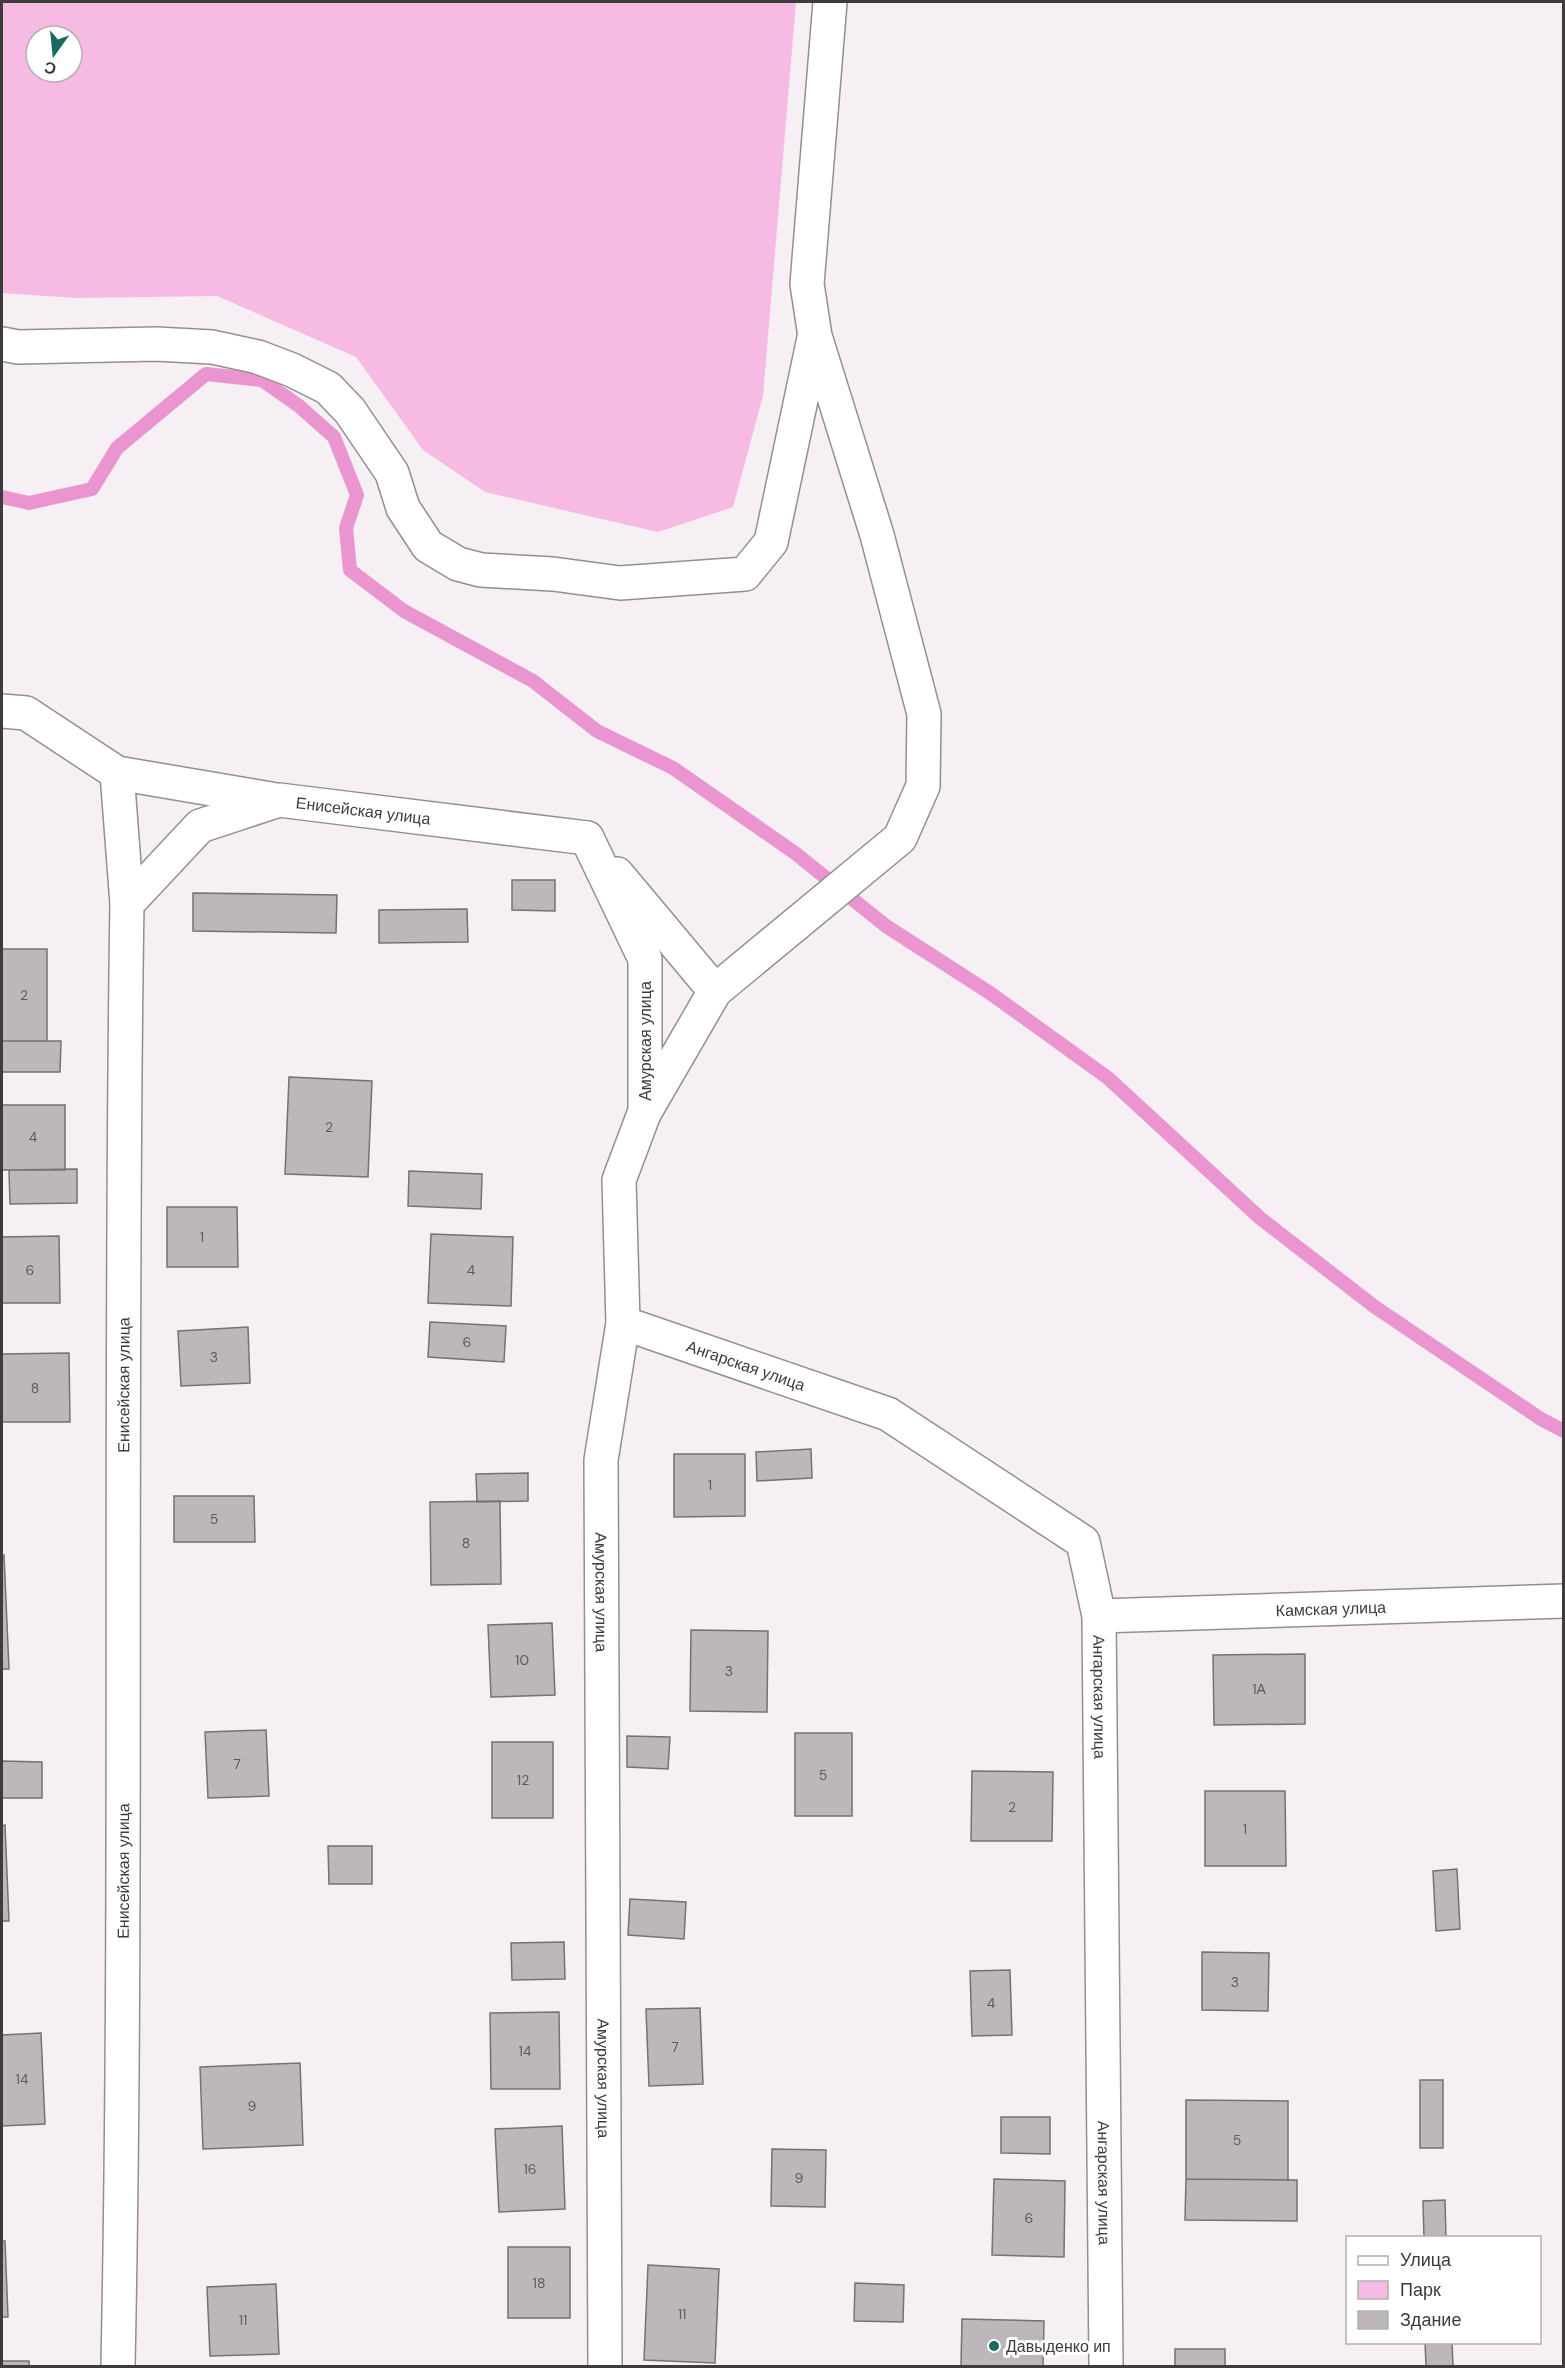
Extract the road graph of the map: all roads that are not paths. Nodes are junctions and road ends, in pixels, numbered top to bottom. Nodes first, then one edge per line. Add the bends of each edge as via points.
1 (830, 2) edge
2 (814, 336) junction
3 (2, 344) edge
4 (2, 711) edge
5 (117, 773) junction
6 (279, 800) junction
7 (587, 838) junction
8 (127, 903) junction
9 (715, 991) junction
10 (645, 1111) junction
11 (623, 1323) junction
12 (1563, 1601) edge
13 (1099, 1616) junction
14 (118, 2367) edge
15 (605, 2367) edge
16 (1106, 2367) edge

1 - 2 street via 807,284
2 - 3 street via 771,542 745,574 621,583 481,570 458,564 428,546 403,508 392,473 350,411 328,388 292,370 258,357 212,347
2 - 9 street via 877,535 924,714 923,786 900,838
4 - 5 street via 26,713
5 - 6 street
5 - 8 street
6 - 7 street, Енисейская улица
6 - 8 street, Енисейская улица via 200,826
7 - 9 street
7 - 10 street, Амурская улица via 645,959
8 - 14 street, Енисейская улица via 122,1191 124,2070
9 - 10 street
10 - 11 street, Амурская улица via 619,1179
11 - 13 street, Ангарская улица via 888,1414 1083,1542
11 - 15 street, Амурская улица via 601,1460
12 - 13 street, Камская улица
13 - 16 street, Ангарская улица

